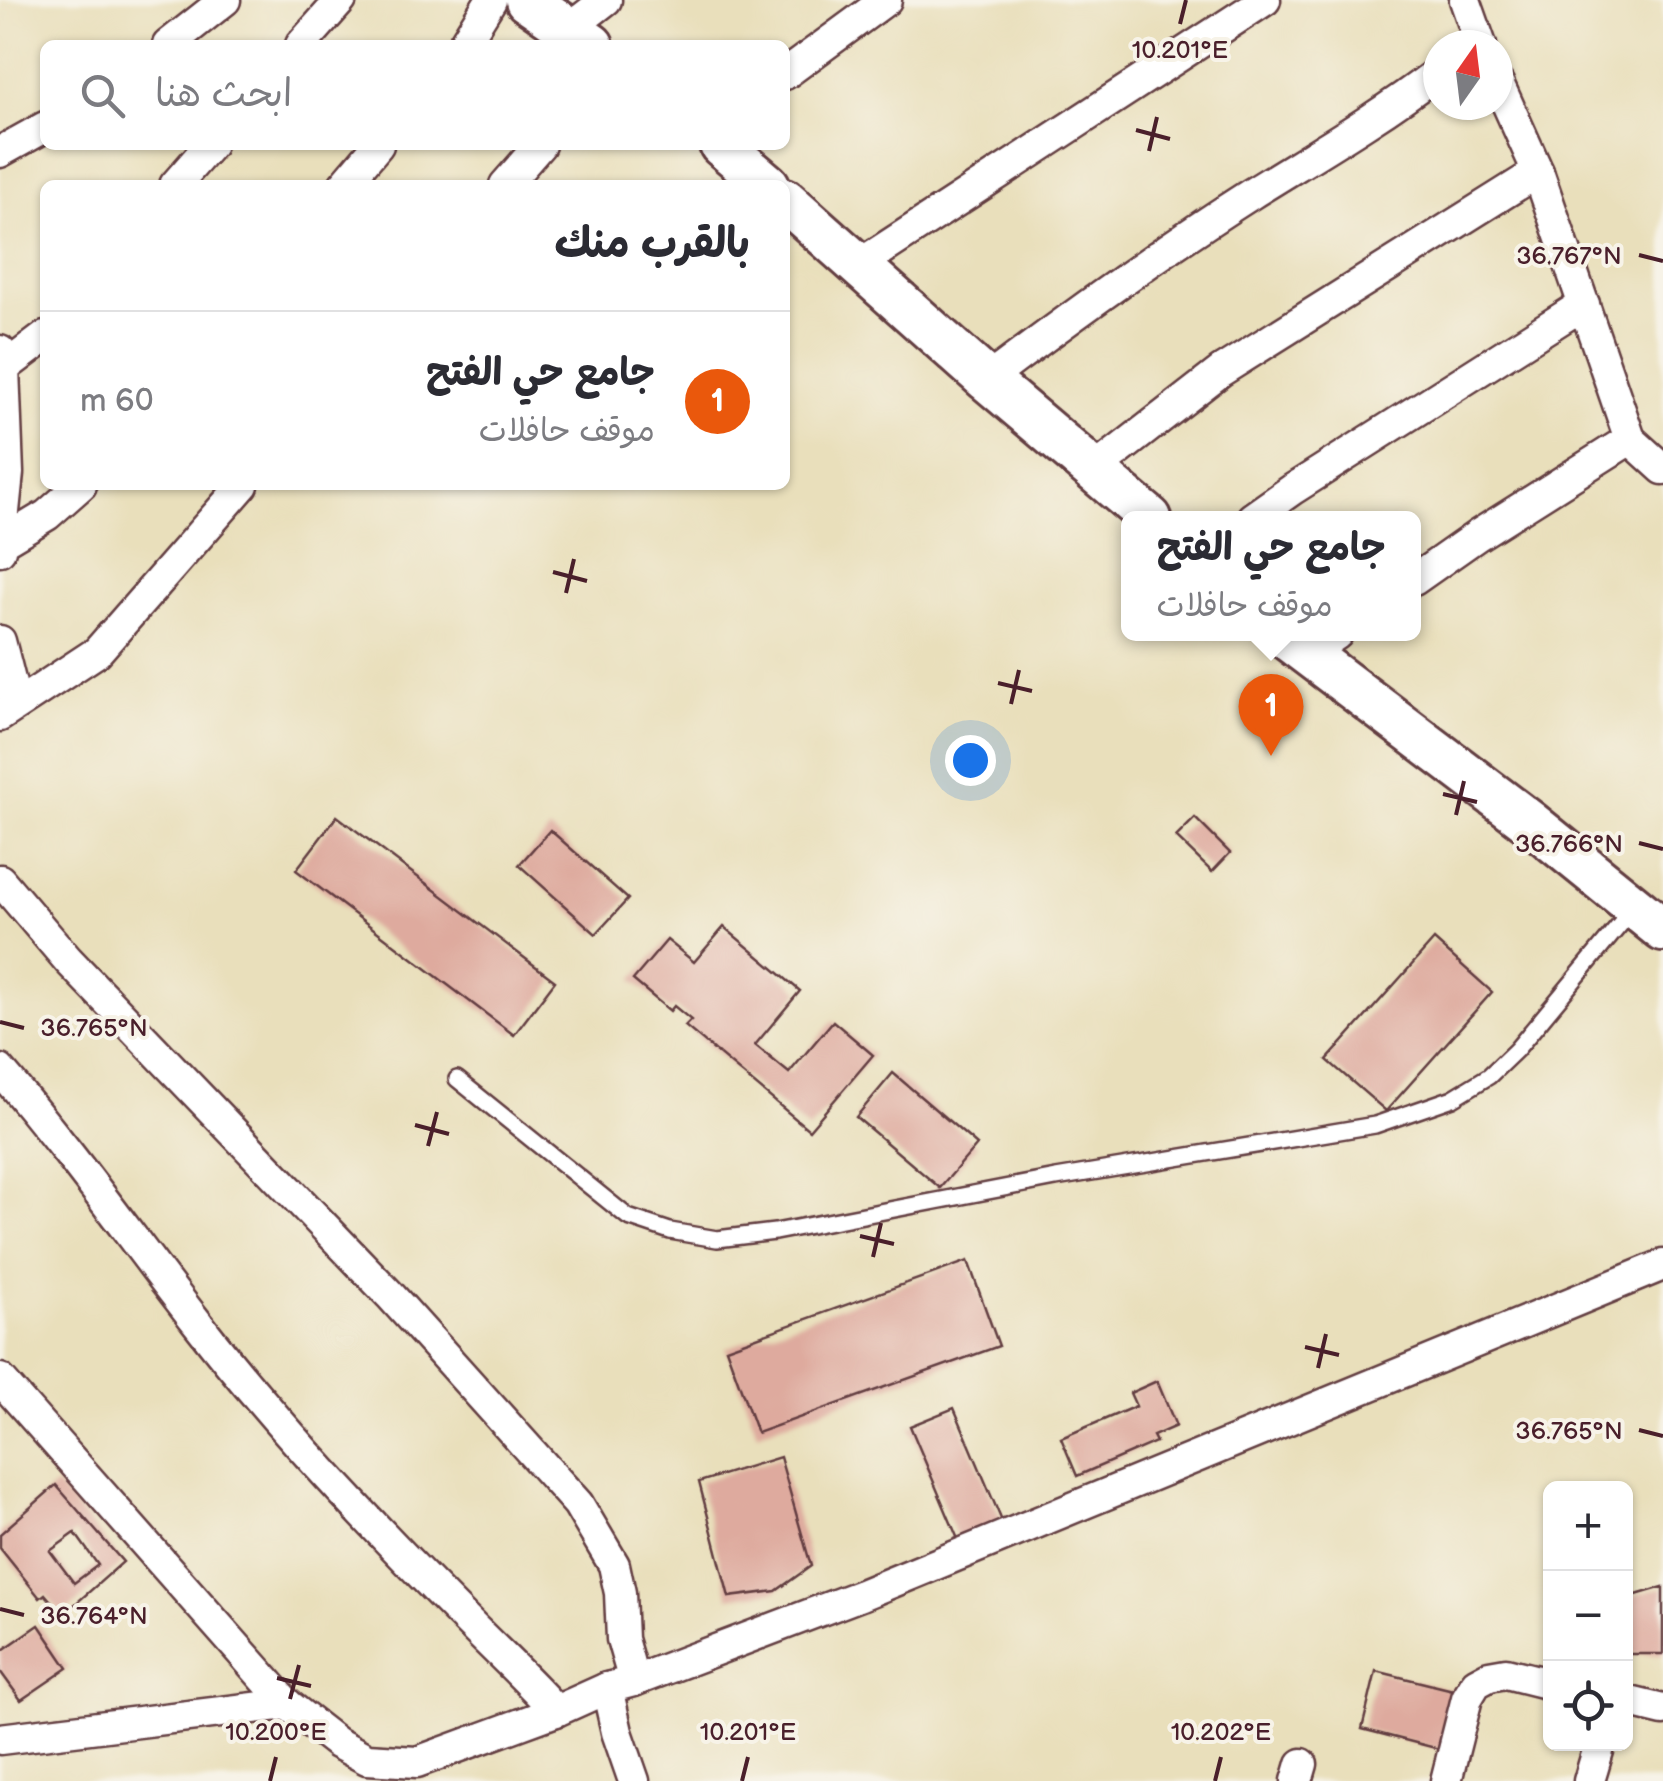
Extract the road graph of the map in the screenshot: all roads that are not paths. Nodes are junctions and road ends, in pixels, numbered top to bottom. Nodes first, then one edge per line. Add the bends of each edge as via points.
1 (224, 0) edge
2 (341, 0) edge
3 (490, 0) edge
4 (527, 0) edge
5 (606, 0) edge
6 (886, 0) edge
7 (1465, 0) edge
8 (1246, 5) edge
9 (1473, 30) edge
10 (581, 36) edge
11 (174, 40) edge
12 (305, 40) edge
13 (466, 40) edge
14 (790, 70) edge
15 (1423, 84) edge
16 (1513, 116) edge
17 (40, 130) edge
18 (206, 150) edge
19 (374, 150) edge
20 (536, 150) edge
21 (728, 150) edge
22 (0, 152) edge
23 (1538, 172) junction
24 (178, 180) edge
25 (348, 180) edge
26 (509, 180) edge
27 (762, 180) edge
28 (790, 204) edge
29 (860, 264) junction
30 (1584, 304) junction
31 (40, 340) edge
32 (2, 360) edge
33 (987, 380) junction
34 (1630, 439) junction
35 (1094, 469) junction
36 (1663, 469) edge
37 (75, 490) edge
38 (238, 490) edge
39 (1142, 511) edge
40 (1262, 511) edge
41 (1, 546) edge
42 (1421, 575) edge
43 (0, 641) edge
44 (1308, 641) edge
45 (8, 710) edge
46 (0, 880) edge
47 (1649, 919) edge
48 (0, 1070) edge
49 (457, 1079) dead end
50 (1663, 1265) edge
51 (0, 1379) edge
52 (1543, 1682) edge
53 (620, 1685) junction
54 (287, 1704) junction
55 (1633, 1704) edge
56 (556, 1710) junction
57 (1663, 1710) edge
58 (0, 1740) edge
59 (1598, 1751) edge
60 (368, 1770) edge
61 (634, 1781) edge
62 (1446, 1781) edge
63 (1589, 1781) edge

1 - 11 street
2 - 12 street
3 - 13 street
4 - 10 main road
5 - 10 street
6 - 14 street
7 - 9 street
8 - 29 street
15 - 33 street via 1109,288
16 - 23 street
17 - 22 street
18 - 24 street
19 - 25 street
20 - 26 street
21 - 27 main road
23 - 30 street
23 - 35 street via 1222,371
28 - 29 main road
29 - 33 main road
30 - 34 street
30 - 40 street
31 - 32 street
32 - 41 street via 8,473
33 - 35 main road
34 - 36 street
34 - 42 street
35 - 39 main road
37 - 41 street
38 - 45 street via 97,652
43 - 45 street
44 - 47 main road
46 - 53 street via 578,1504 614,1564
47 - 49 lane via 1490,1076 1406,1116 775,1232 717,1239 628,1218
48 - 56 street via 262,1403
50 - 53 street via 861,1595
51 - 54 street
52 - 62 street via 1506,1673 1476,1683
53 - 56 street
53 - 61 street via 616,1732
54 - 58 street
54 - 60 street
55 - 57 street
56 - 60 street via 417,1762
59 - 63 street

